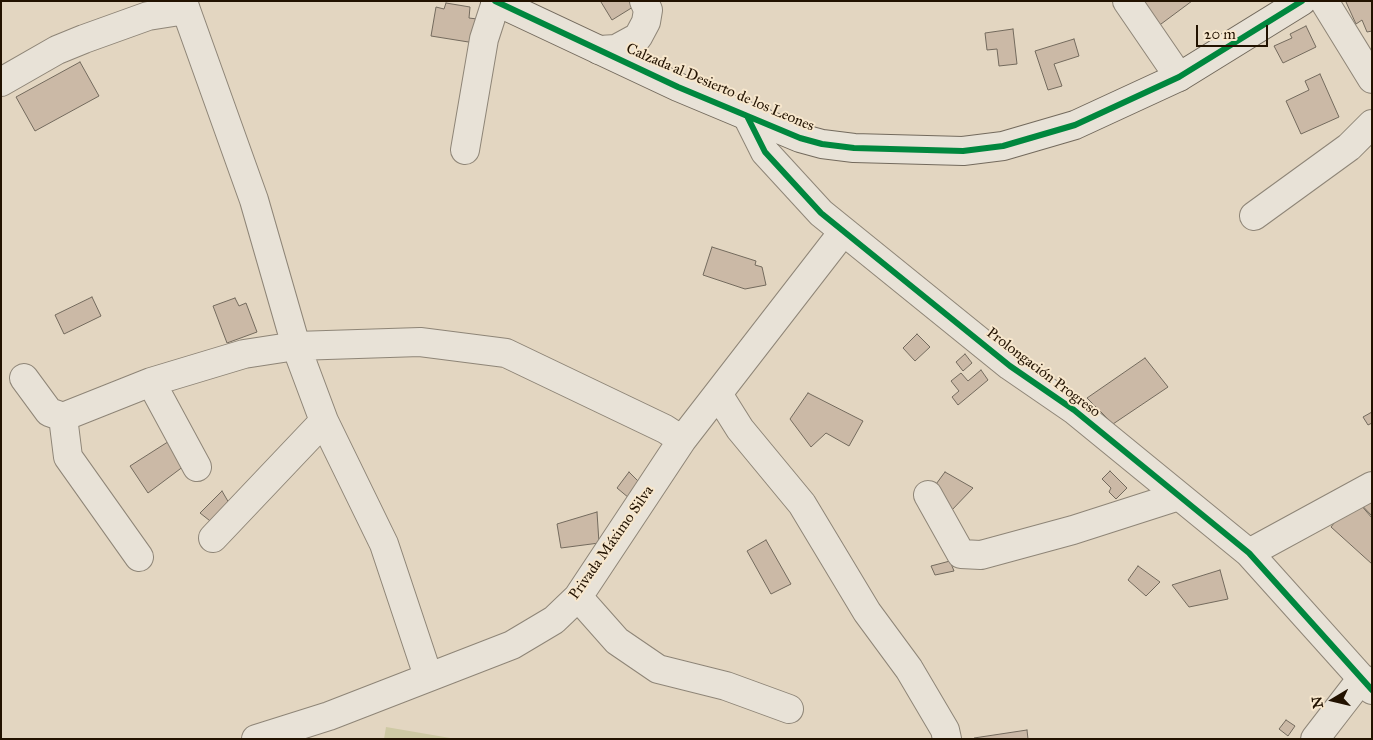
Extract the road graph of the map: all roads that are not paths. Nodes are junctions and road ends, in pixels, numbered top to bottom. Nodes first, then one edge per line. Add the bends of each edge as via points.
1 (644, 1) edge
2 (1127, 1) edge
3 (1302, 1) edge
4 (1324, 1) edge
5 (496, 2) edge
6 (184, 6) edge
7 (598, 50) junction
8 (1180, 77) junction
9 (1372, 79) edge
10 (1, 82) edge
11 (747, 116) junction
12 (1372, 124) edge
13 (465, 150) dead end
14 (1254, 216) dead end
15 (843, 232) junction
16 (296, 346) junction
17 (24, 378) dead end
18 (151, 382) junction
19 (718, 394) junction
20 (63, 417) junction
21 (324, 421) junction
22 (682, 440) junction
23 (197, 467) dead end
24 (1372, 486) edge
25 (928, 495) dead end
26 (1180, 496) junction
27 (213, 538) dead end
28 (1249, 553) junction
29 (140, 557) dead end
30 (578, 597) junction
31 (428, 676) junction
32 (1367, 684) edge
33 (789, 709) dead end
34 (256, 739) edge
35 (947, 739) edge
36 (1314, 739) edge

1 - 7 street via 648,10 646,22 638,37 616,48
2 - 8 street
3 - 8 street, Calzada al Desierto de los Leones
4 - 9 street
5 - 7 street, Calzada al Desierto de los Leones
5 - 13 street via 484,39
6 - 10 street via 57,50
6 - 16 street via 254,200
7 - 11 street, Calzada al Desierto de los Leones
8 - 11 street, Calzada al Desierto de los Leones via 1076,125 1003,146 963,151 822,144
11 - 15 street, Prolongación Progreso via 765,152 782,173 820,214
12 - 14 street via 1349,147
15 - 19 street, Privada Máximo Silva
15 - 26 street, Prolongación Progreso
16 - 18 street via 244,354
16 - 21 street
16 - 22 street via 420,342 506,353 664,428
17 - 20 street via 49,412
18 - 20 street
18 - 23 street
19 - 22 street, Privada Máximo Silva
19 - 35 street via 740,428 802,504 867,612 909,669 945,730
20 - 29 street via 68,457
21 - 27 street
21 - 31 street via 384,544
22 - 30 street, Privada Máximo Silva
24 - 28 street
25 - 26 street via 961,554 981,555
26 - 28 street, Prolongación Progreso
28 - 32 street, Prolongación Progreso
30 - 31 street, Privada Máximo Silva via 554,620 512,645
30 - 33 street via 617,641 658,669 726,686
31 - 34 street, Privada Máximo Silva via 329,716
32 - 36 street

